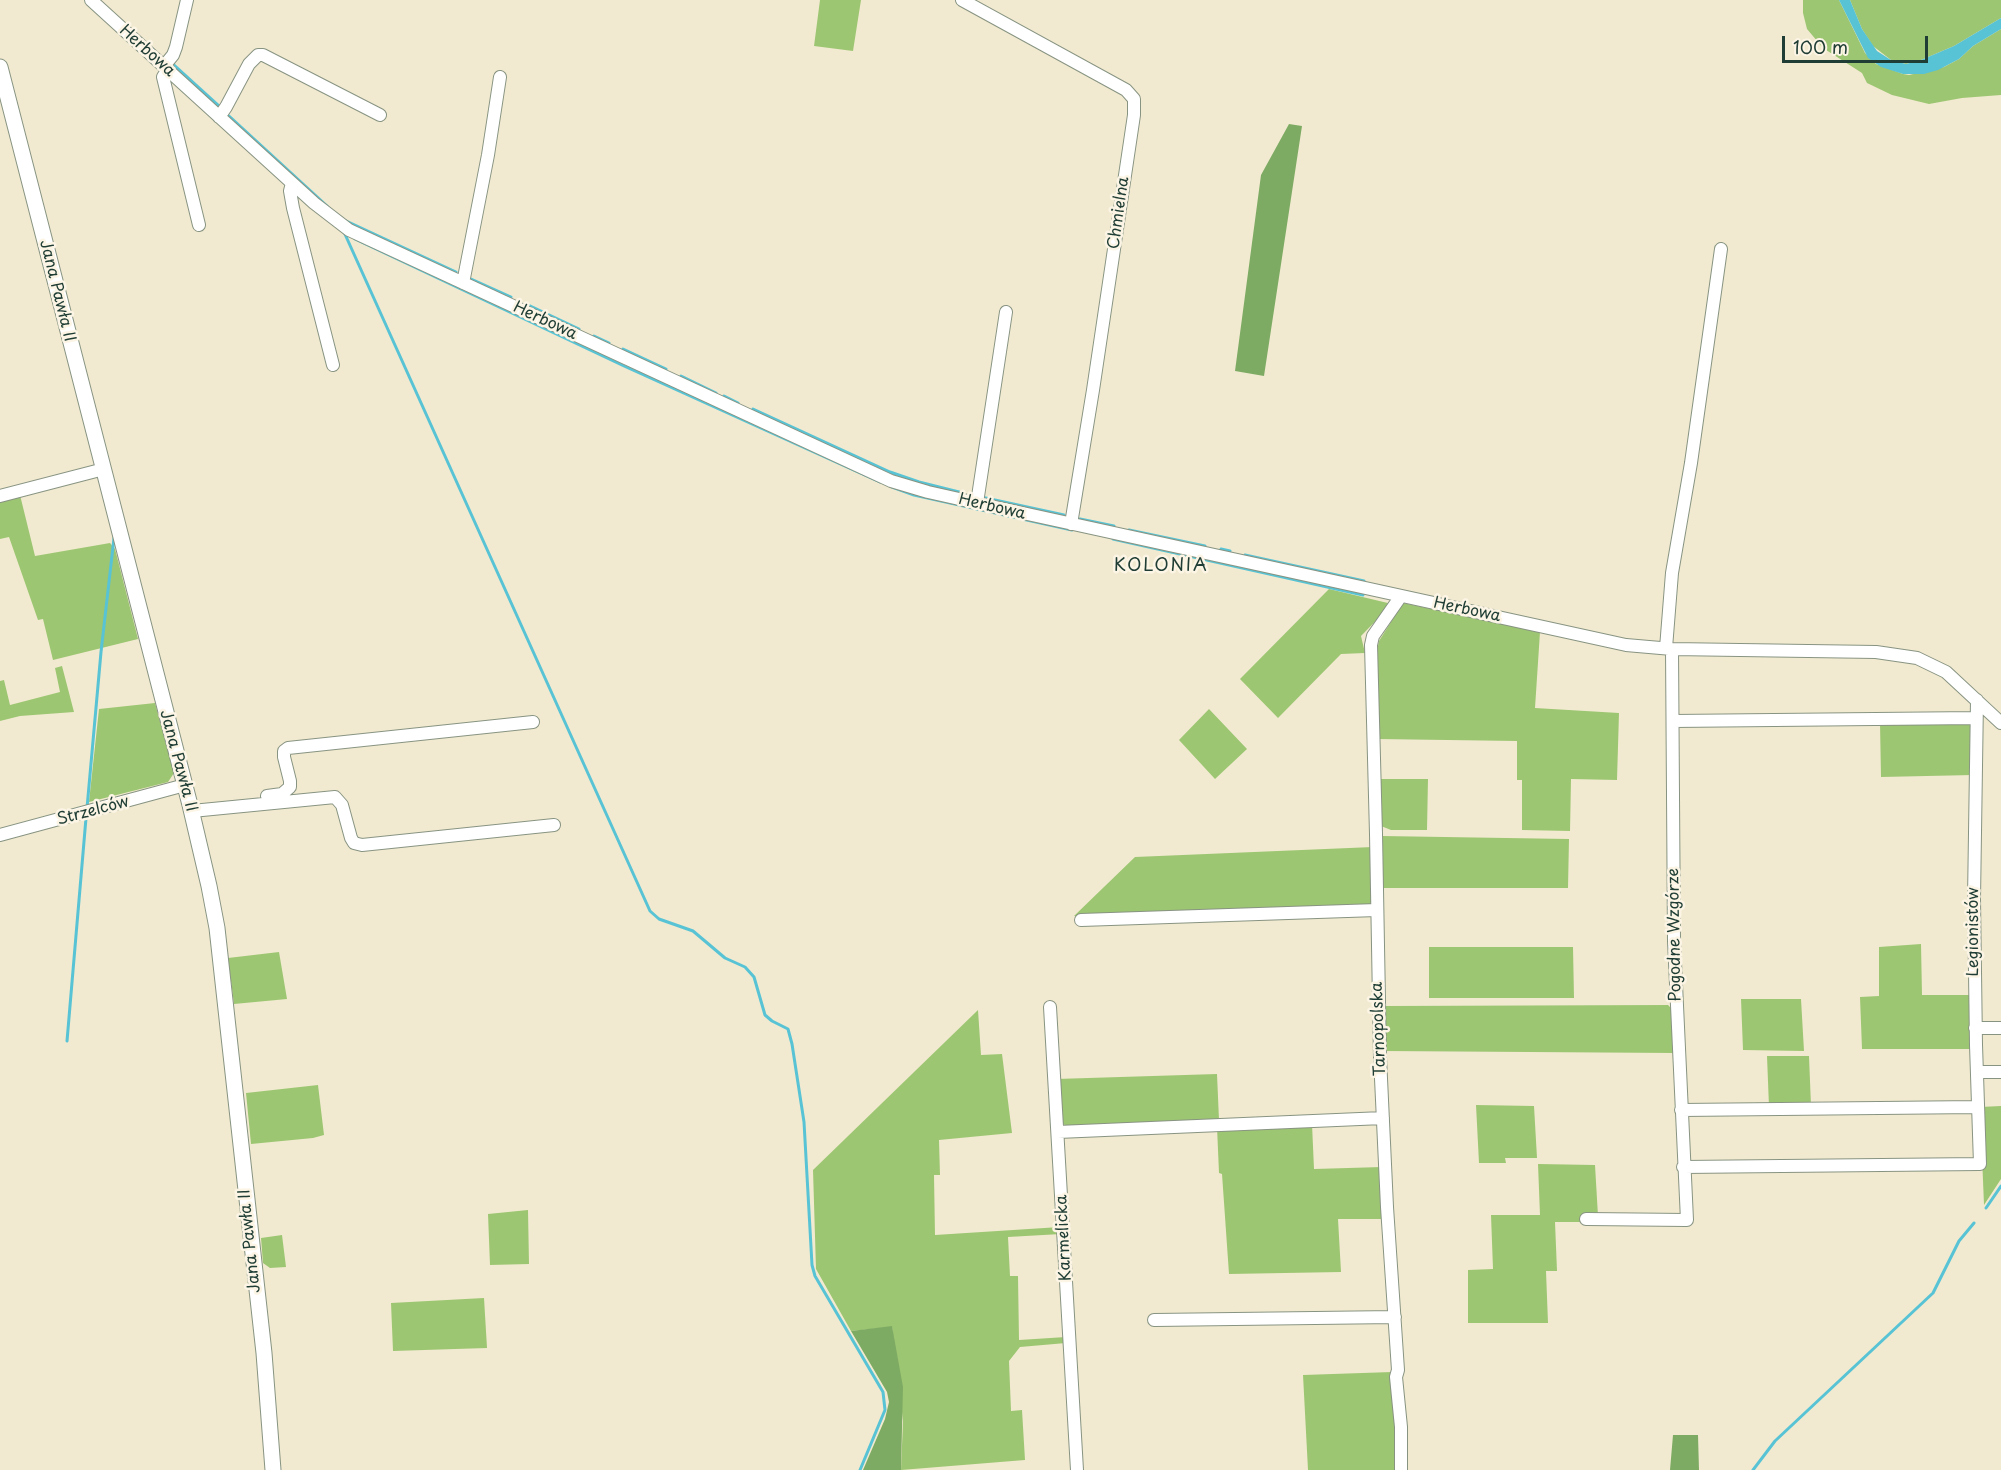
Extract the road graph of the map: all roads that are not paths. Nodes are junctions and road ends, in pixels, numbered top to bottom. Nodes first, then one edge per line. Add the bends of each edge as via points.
1 (91, 0) edge
2 (188, 0) edge
3 (962, 0) edge
4 (982, 5) edge
5 (0, 67) edge
6 (166, 68) junction
7 (500, 77) dead end
8 (4, 103) edge
9 (380, 115) dead end
10 (219, 117) junction
11 (292, 183) junction
12 (199, 225) dead end
13 (1721, 249) dead end
14 (463, 283) junction
15 (1006, 312) dead end
16 (333, 364) dead end
17 (104, 469) junction
18 (0, 496) edge
19 (977, 503) junction
20 (1071, 524) junction
21 (1401, 596) junction
22 (1669, 648) junction
23 (1977, 700) junction
24 (1976, 718) junction
25 (1673, 721) junction
26 (533, 722) dead end
27 (2001, 723) edge
28 (185, 785) junction
29 (191, 808) junction
30 (554, 825) dead end
31 (0, 835) edge
32 (1377, 910) junction
33 (1081, 920) dead end
34 (1050, 1006) dead end
35 (1976, 1028) junction
36 (2001, 1028) edge
37 (1977, 1072) junction
38 (2001, 1072) edge
39 (1978, 1107) junction
40 (1681, 1110) junction
41 (1383, 1118) junction
42 (1059, 1132) junction
43 (1683, 1167) junction
44 (1586, 1219) dead end
45 (1395, 1317) junction
46 (1154, 1320) dead end
47 (273, 1470) edge
48 (1077, 1470) edge
49 (1401, 1470) edge

1 - 6 street, Herbowa
2 - 6 street
3 - 4 street, Chmielna
4 - 20 street, Chmielna via 1126,90 1134,99
5 - 8 street, Jana Pawła II
6 - 10 street, Herbowa
6 - 12 street via 164,77
7 - 14 street
8 - 17 street, Jana Pawła II
9 - 10 street via 258,55 249,63
10 - 11 street, Herbowa
11 - 14 street, Herbowa via 349,230
11 - 16 street via 293,208
13 - 22 street, Pogodne Wzgórze via 1672,573
14 - 19 street, Herbowa via 891,480
15 - 19 street
17 - 18 street
17 - 28 street, Jana Pawła II
19 - 20 street, Herbowa
20 - 21 street, Herbowa
21 - 22 street, Herbowa via 1626,645
21 - 32 street, Tarnopolska via 1371,645
22 - 23 street, Herbowa via 1900,654 1946,672
22 - 25 street, Pogodne Wzgórze
23 - 24 street, Legionistów
23 - 27 street, Herbowa
24 - 25 street
24 - 35 street, Legionistów
25 - 40 street, Pogodne Wzgórze via 1674,941
26 - 29 street via 288,748 284,751 290,781 287,792
28 - 29 street, Jana Pawła II
28 - 31 street, Strzelców
29 - 30 street via 335,797 342,805 351,838 362,845
29 - 47 street, Jana Pawła II via 217,928 264,1353
32 - 33 street
32 - 41 street, Tarnopolska
34 - 42 street, Karmelicka
35 - 36 street
35 - 37 street, Legionistów
37 - 38 street
37 - 39 street, Legionistów
39 - 40 street
39 - 43 street, Legionistów via 1980,1164
40 - 43 street, Pogodne Wzgórze
41 - 42 street
41 - 45 street, Tarnopolska
42 - 48 street, Karmelicka
43 - 44 street, Pogodne Wzgórze via 1687,1220
45 - 46 street
45 - 49 street, Tarnopolska

